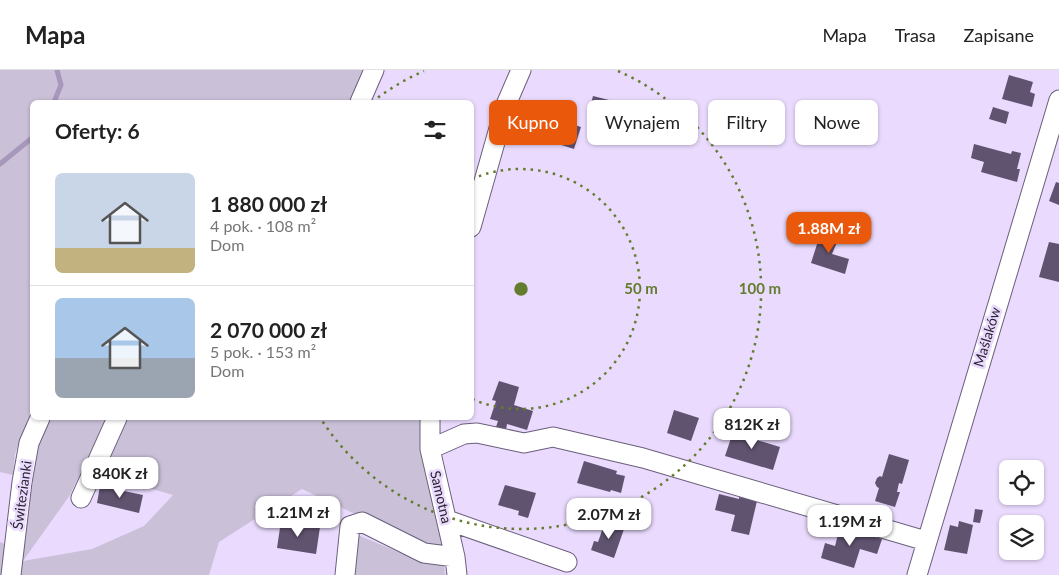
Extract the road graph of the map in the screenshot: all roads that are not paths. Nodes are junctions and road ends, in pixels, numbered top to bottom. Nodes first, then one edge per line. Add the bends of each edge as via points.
1 (374, 70) edge
2 (521, 70) edge
3 (361, 100) edge
4 (1059, 100) edge
5 (474, 216) edge
6 (39, 420) edge
7 (116, 420) edge
8 (430, 420) edge
9 (430, 449) junction
10 (80, 498) dead end
11 (447, 520) junction
12 (926, 541) junction
13 (567, 562) dead end
14 (456, 566) edge
15 (11, 575) edge
16 (346, 575) edge
17 (917, 575) edge

1 - 3 street
2 - 5 street via 504,108
4 - 12 street, Maślaków
6 - 15 street, Świtezianki via 29,443
7 - 10 street
8 - 9 street, Samotna
9 - 11 street, Samotna
9 - 12 street via 464,434 477,433 524,443 554,437 643,458
11 - 13 street
11 - 14 street, Samotna
12 - 17 street, Maślaków
14 - 16 street via 362,522 350,526

